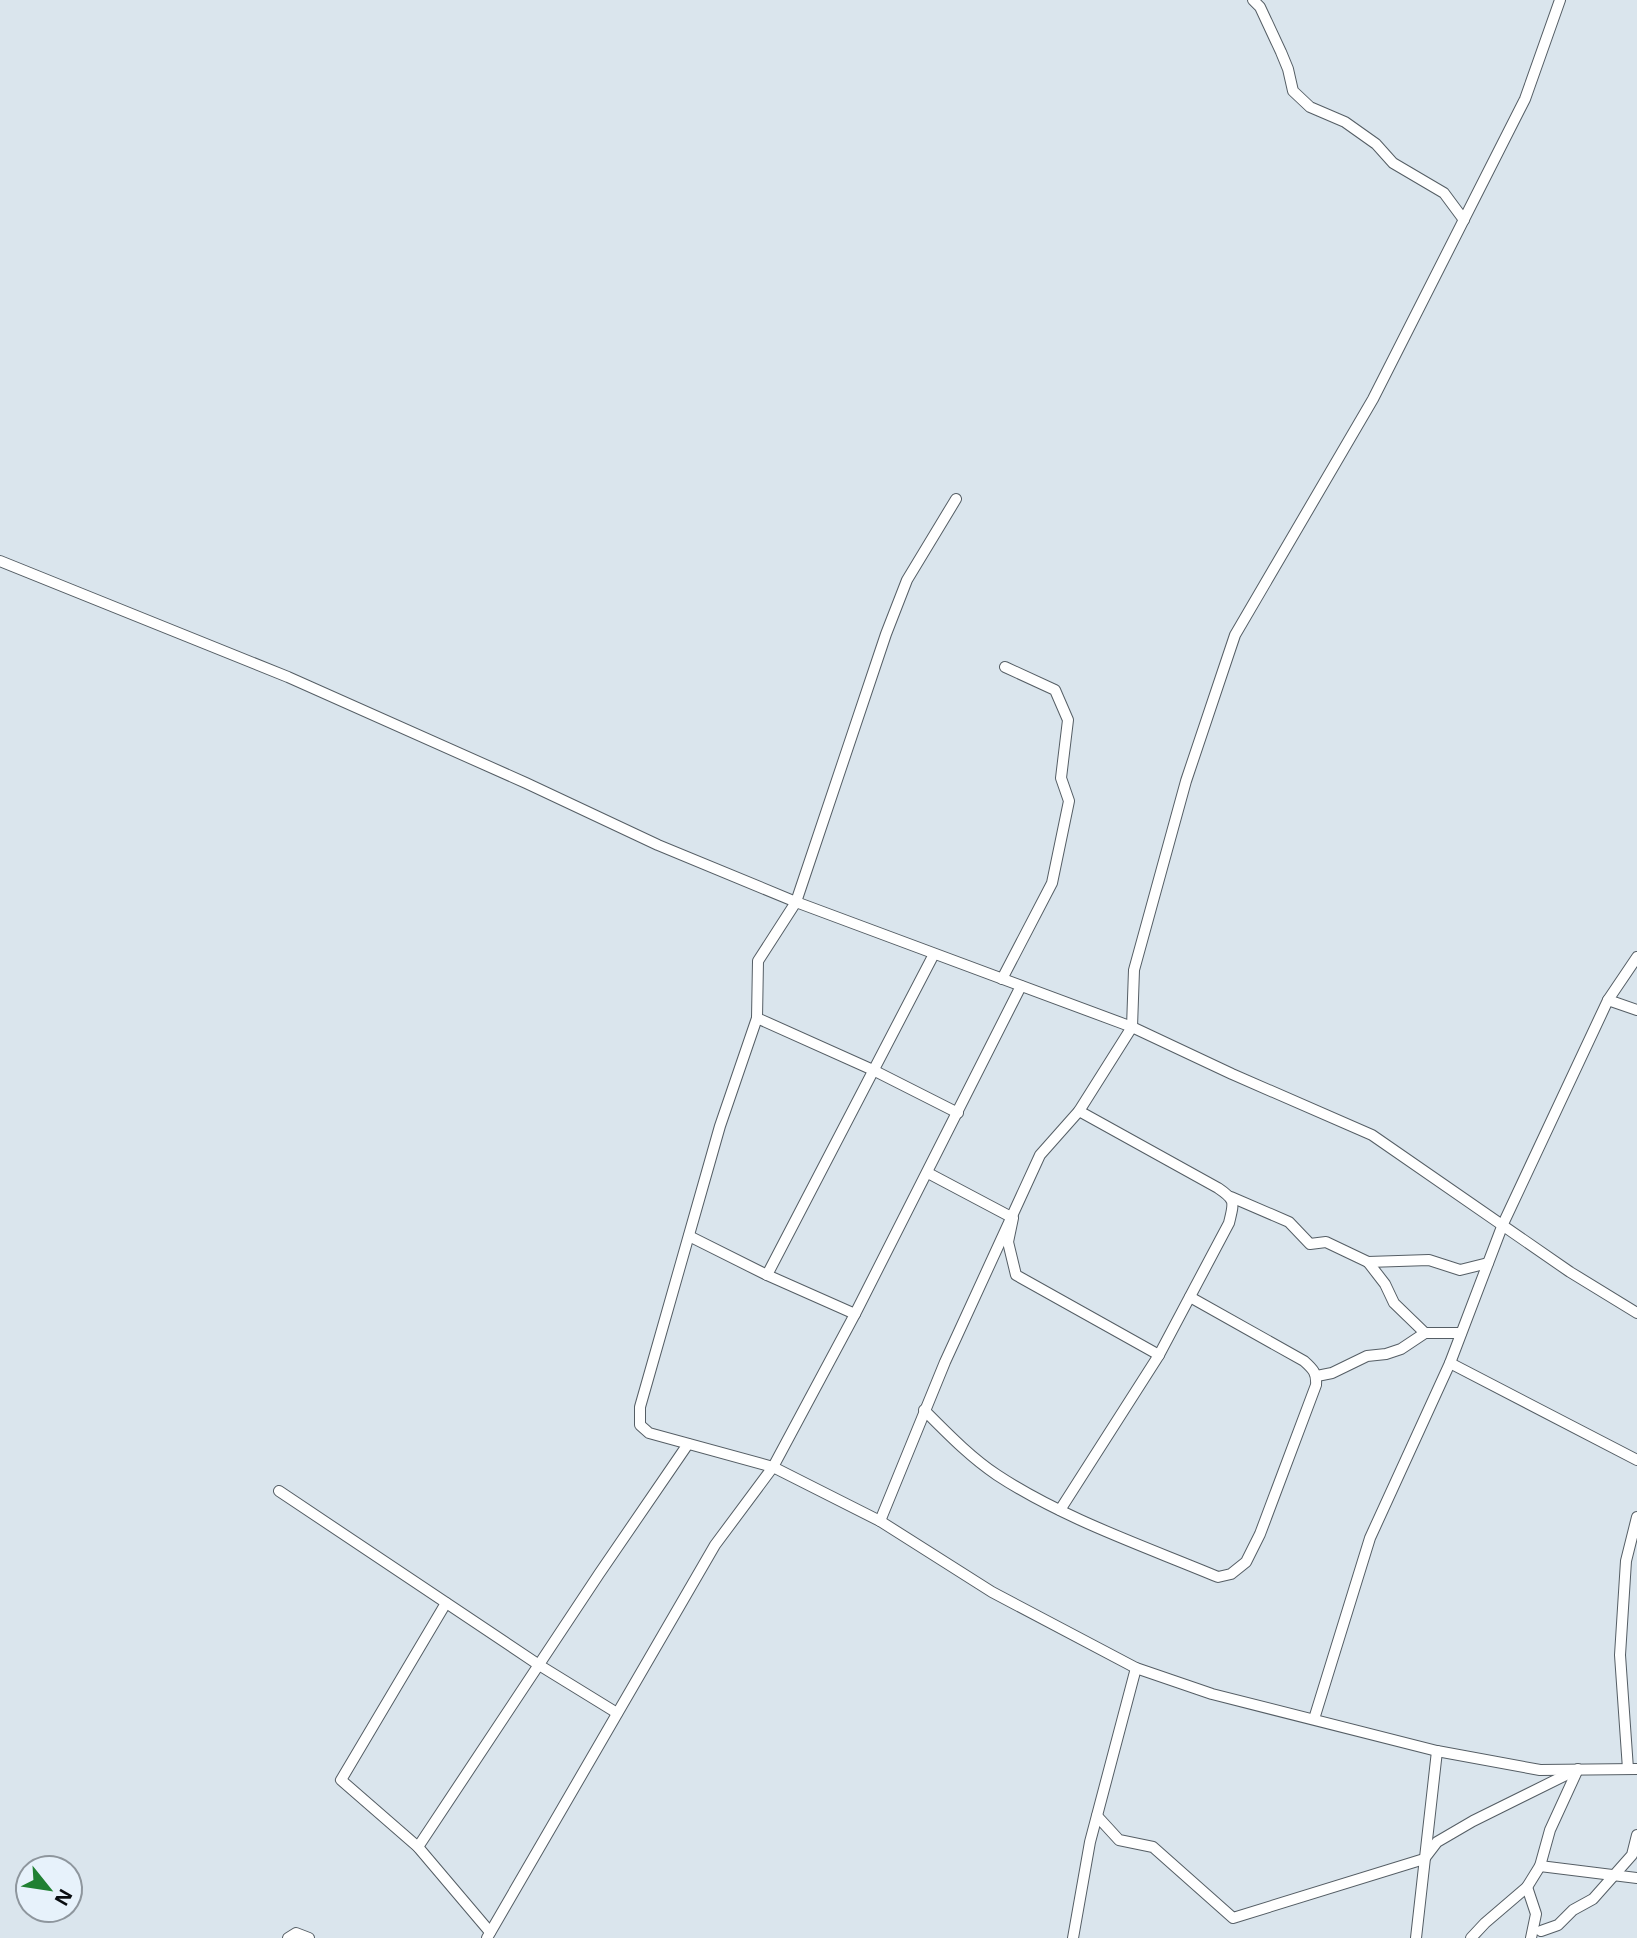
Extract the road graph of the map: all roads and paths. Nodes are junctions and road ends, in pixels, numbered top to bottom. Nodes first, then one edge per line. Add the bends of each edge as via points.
1 (1252, 0) edge
2 (1560, 0) edge
3 (1464, 220) junction
4 (956, 499) dead end
5 (1, 562) edge
6 (1005, 667) dead end
7 (796, 902) junction
8 (934, 954) junction
9 (1637, 957) edge
10 (1002, 979) junction
11 (1021, 986) junction
12 (1608, 1000) junction
13 (1637, 1010) edge
14 (757, 1018) junction
15 (1132, 1027) junction
16 (873, 1070) junction
17 (1079, 1111) junction
18 (958, 1113) junction
19 (928, 1172) junction
20 (1231, 1197) junction
21 (1013, 1218) junction
22 (1503, 1224) junction
23 (689, 1236) junction
24 (1368, 1262) junction
25 (1488, 1263) junction
26 (767, 1275) junction
27 (1190, 1297) junction
28 (1637, 1313) edge
29 (855, 1314) junction
30 (1424, 1333) junction
31 (1461, 1333) junction
32 (1159, 1355) junction
33 (1450, 1363) junction
34 (1317, 1376) junction
35 (924, 1410) junction
36 (688, 1444) junction
37 (1637, 1460) edge
38 (773, 1467) junction
39 (279, 1491) dead end
40 (1060, 1510) junction
41 (1637, 1517) edge
42 (880, 1521) junction
43 (446, 1603) junction
44 (539, 1665) junction
45 (1136, 1668) junction
46 (617, 1713) junction
47 (1314, 1719) junction
48 (1437, 1751) junction
49 (1578, 1769) junction
50 (1633, 1769) edge
51 (1097, 1816) junction
52 (1637, 1835) edge
53 (418, 1847) junction
54 (1424, 1859) junction
55 (1540, 1866) junction
56 (1615, 1876) junction
57 (1637, 1878) edge
58 (1527, 1887) junction
59 (1536, 1914) junction
60 (489, 1935) edge
61 (1542, 1935) edge
62 (1073, 1937) edge
63 (288, 1938) edge
64 (309, 1938) edge
65 (1416, 1938) edge
66 (1471, 1938) edge
67 (1531, 1938) edge

1 - 3 street via 1281,51 1293,91 1310,107 1345,122 1393,163 1444,193
2 - 3 street via 1525,100
3 - 15 street via 1373,399 1235,635 1186,781 1140,946 1134,971
4 - 7 street via 906,580
5 - 7 street via 288,677 658,845
6 - 10 street via 1055,690 1068,720 1061,778 1069,801 1052,883
7 - 8 street
7 - 14 street via 758,961
8 - 10 street
8 - 16 street
9 - 12 street
10 - 11 street
11 - 15 street
11 - 18 street
12 - 13 street
12 - 22 street
14 - 16 street
14 - 23 street
15 - 17 street
15 - 22 street via 1372,1135
16 - 18 street
16 - 26 street
17 - 20 street
17 - 21 street via 1041,1155
18 - 19 street
19 - 21 street
19 - 29 street
20 - 24 street via 1289,1222 1310,1244 1326,1242
20 - 27 street via 1234,1205 1229,1223
21 - 32 street via 1008,1242 1016,1275
21 - 35 street
22 - 25 street
22 - 28 street
23 - 26 street
23 - 36 street via 639,1416 649,1433
24 - 25 street via 1429,1260 1460,1270
24 - 30 street via 1394,1303
25 - 31 street
26 - 29 street
27 - 32 street
27 - 34 street via 1304,1361
29 - 38 street
30 - 31 street
30 - 34 street via 1401,1349 1367,1356
31 - 33 street
32 - 40 street
33 - 37 street
33 - 47 street via 1370,1538
34 - 40 street via 1260,1534 1246,1562 1231,1574 1218,1577
35 - 40 street via 997,1474
35 - 42 street
36 - 38 street
36 - 44 street
38 - 42 street
38 - 46 street via 715,1545
39 - 43 street
41 - 50 street via 1626,1561 1620,1655
42 - 45 street via 992,1592
43 - 44 street
43 - 53 street via 341,1780
44 - 46 street
44 - 53 street
45 - 47 street via 1212,1694
45 - 51 street
46 - 60 street
47 - 48 street
48 - 49 street via 1540,1770
48 - 54 street
49 - 50 street
49 - 54 street via 1448,1835
49 - 55 street via 1550,1830
51 - 54 street via 1119,1840 1153,1847 1233,1918
51 - 62 street
52 - 56 street via 1632,1855
53 - 60 street
54 - 65 street
55 - 56 street
55 - 58 street
56 - 57 street
56 - 61 street via 1593,1899
58 - 59 street
58 - 66 street
59 - 61 street
59 - 67 street
63 - 64 street via 296,1933

